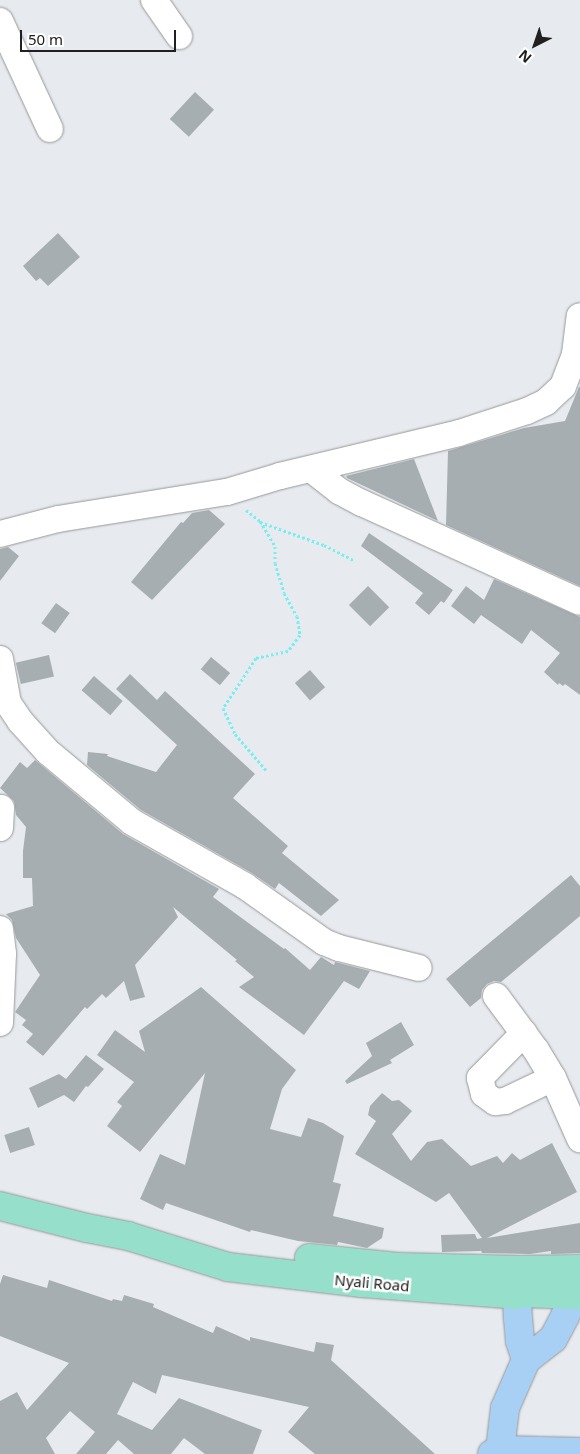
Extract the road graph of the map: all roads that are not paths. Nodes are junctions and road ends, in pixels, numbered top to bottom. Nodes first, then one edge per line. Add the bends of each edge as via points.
1 (154, 0) edge
2 (0, 21) edge
3 (179, 36) dead end
4 (50, 129) dead end
5 (580, 316) edge
6 (311, 469) junction
7 (0, 534) edge
8 (580, 602) edge
9 (0, 659) edge
10 (0, 928) edge
11 (419, 968) dead end
12 (496, 996) dead end
13 (0, 1023) edge
14 (524, 1033) junction
15 (554, 1078) junction
16 (580, 1139) edge
17 (0, 1206) edge
18 (519, 1282) junction
19 (577, 1282) edge
20 (526, 1360) junction
21 (496, 1452) edge
22 (580, 1452) edge

1 - 3 street
2 - 4 street
5 - 6 street via 575,354 563,386 546,402 459,433
6 - 7 street via 227,492 58,519
6 - 8 street via 362,504
9 - 11 street via 8,703 20,721 48,752 132,822 245,886 324,942
10 - 13 street via 3,954
12 - 14 street
14 - 15 street
14 - 15 street via 480,1078 484,1094 495,1102 505,1101
15 - 16 street
17 - 18 highway, Nyali Road via 168,1247 398,1267
18 - 19 highway, Nyali Road
18 - 20 main road via 520,1341
19 - 20 main road via 553,1339
20 - 21 main road via 505,1408
21 - 22 main road

